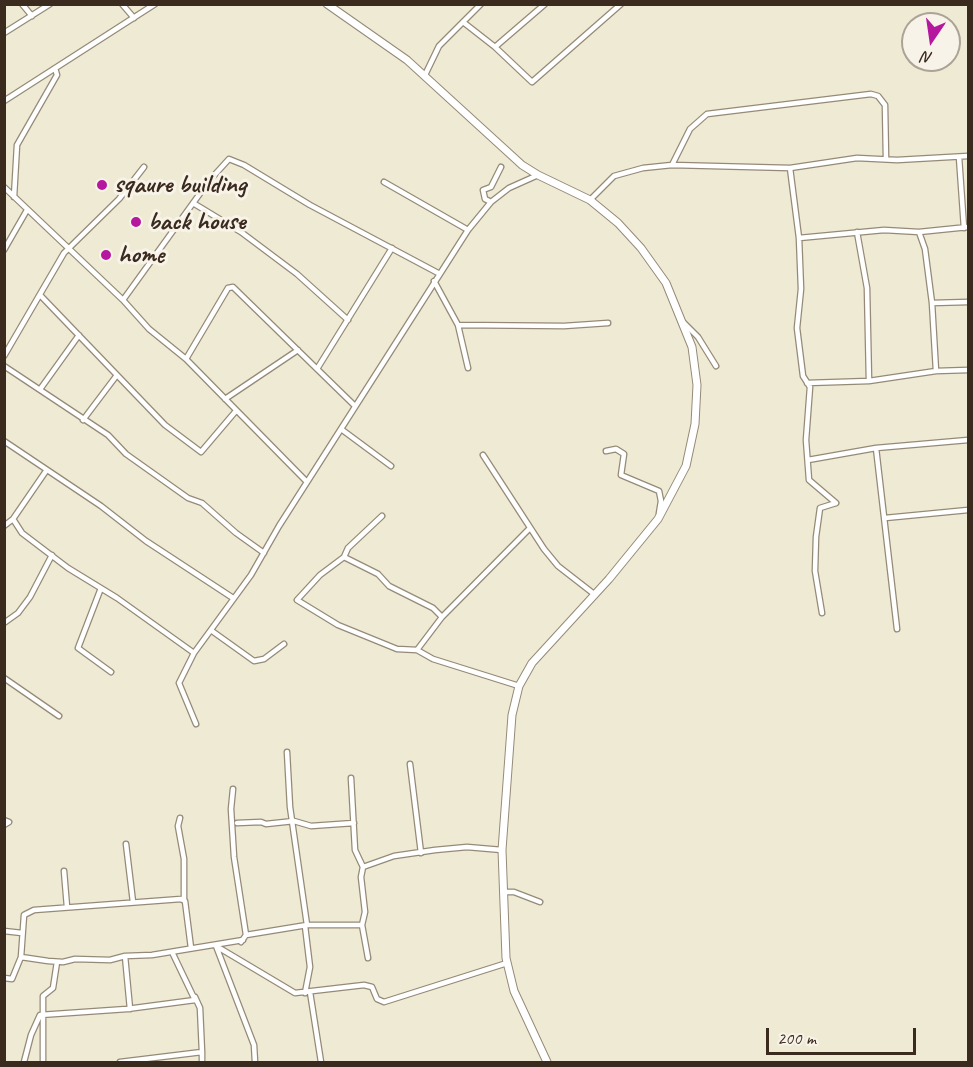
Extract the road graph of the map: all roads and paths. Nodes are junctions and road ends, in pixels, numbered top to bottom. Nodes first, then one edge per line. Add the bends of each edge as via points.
1 (22, 4) edge
2 (51, 4) edge
3 (122, 4) edge
4 (155, 4) edge
5 (327, 4) edge
6 (481, 4) edge
7 (545, 4) edge
8 (621, 4) edge
9 (32, 16) junction
10 (134, 18) junction
11 (463, 22) junction
12 (4, 33) edge
13 (495, 47) junction
14 (55, 68) junction
15 (425, 75) junction
16 (4, 101) edge
17 (969, 156) edge
18 (959, 157) junction
19 (886, 159) junction
20 (672, 165) junction
21 (144, 167) dead end
22 (501, 167) dead end
23 (790, 168) junction
24 (538, 176) junction
25 (384, 182) dead end
26 (4, 187) edge
27 (14, 197) junction
28 (590, 201) junction
29 (491, 202) junction
30 (193, 203) junction
31 (27, 210) junction
32 (967, 228) edge
33 (468, 230) junction
34 (919, 231) junction
35 (857, 232) junction
36 (799, 238) junction
37 (69, 248) junction
38 (392, 249) junction
39 (4, 250) edge
40 (438, 273) junction
41 (434, 281) junction
42 (40, 295) junction
43 (123, 300) junction
44 (969, 302) edge
45 (932, 303) junction
46 (348, 320) junction
47 (684, 323) junction
48 (608, 324) dead end
49 (458, 325) junction
50 (80, 335) junction
51 (298, 350) junction
52 (4, 356) edge
53 (186, 359) junction
54 (4, 366) edge
55 (716, 366) dead end
56 (468, 368) dead end
57 (317, 369) junction
58 (969, 370) edge
59 (936, 371) junction
60 (117, 375) junction
61 (869, 381) junction
62 (807, 382) junction
63 (41, 388) junction
64 (225, 399) junction
65 (355, 406) junction
66 (235, 412) junction
67 (83, 420) junction
68 (341, 429) junction
69 (969, 440) edge
70 (4, 441) edge
71 (876, 448) junction
72 (606, 451) dead end
73 (483, 455) dead end
74 (808, 460) junction
75 (391, 466) dead end
76 (46, 471) junction
77 (307, 482) junction
78 (969, 510) edge
79 (382, 516) dead end
80 (885, 518) junction
81 (14, 519) junction
82 (658, 519) junction
83 (6, 523) edge
84 (531, 528) junction
85 (264, 553) junction
86 (52, 555) junction
87 (344, 558) junction
88 (101, 588) junction
89 (594, 594) junction
90 (233, 598) junction
91 (822, 613) dead end
92 (442, 617) junction
93 (4, 623) edge
94 (897, 629) dead end
95 (212, 631) junction
96 (284, 644) dead end
97 (417, 650) junction
98 (194, 653) junction
99 (111, 672) dead end
100 (4, 678) edge
101 (519, 686) junction
102 (59, 716) dead end
103 (196, 724) dead end
104 (287, 752) dead end
105 (410, 764) dead end
106 (351, 778) dead end
107 (232, 789) dead end
108 (180, 818) dead end
109 (294, 821) junction
110 (237, 823) dead end
111 (354, 823) junction
112 (126, 844) dead end
113 (502, 850) junction
114 (421, 853) junction
115 (363, 867) junction
116 (64, 871) dead end
117 (505, 892) junction
118 (184, 900) junction
119 (133, 902) junction
120 (540, 902) dead end
121 (67, 907) junction
122 (362, 925) junction
123 (306, 926) junction
124 (4, 931) edge
125 (22, 933) junction
126 (245, 937) junction
127 (216, 945) junction
128 (191, 948) junction
129 (172, 952) junction
130 (124, 956) junction
131 (21, 957) junction
132 (368, 958) dead end
133 (57, 962) junction
134 (507, 963) junction
135 (4, 978) edge
136 (308, 992) junction
137 (130, 1009) junction
138 (43, 1015) junction
139 (202, 1052) junction
140 (24, 1062) edge
141 (44, 1062) edge
142 (120, 1062) edge
143 (202, 1062) edge
144 (255, 1062) edge
145 (321, 1062) edge
146 (547, 1062) edge

1 - 9 street
2 - 9 street
3 - 10 street
4 - 10 street
5 - 15 main road
6 - 11 street
7 - 13 street
8 - 13 street via 532,82
9 - 12 street
10 - 14 street
11 - 13 street
11 - 15 street via 439,46
14 - 16 street
14 - 27 street via 57,75 17,145
15 - 24 main road via 503,150
17 - 18 street
18 - 19 street
18 - 32 street
19 - 20 street via 885,105 871,94 707,114 690,129
19 - 23 street via 857,158
20 - 23 street
20 - 28 street via 614,176
21 - 37 street
22 - 29 street via 491,187 483,190 485,199
23 - 36 street
24 - 28 main road
24 - 29 street via 509,188
25 - 33 street
26 - 27 street
27 - 31 street
28 - 47 main road via 641,248 666,283
29 - 33 street
30 - 38 street via 232,159
30 - 43 street
30 - 46 street via 241,232 297,274
31 - 37 street
31 - 39 street
32 - 34 street
33 - 40 street
34 - 35 street
34 - 45 street
35 - 36 street
35 - 61 street via 867,288
36 - 62 street via 801,289 797,328
37 - 42 street
37 - 43 street
38 - 40 street
38 - 46 street
40 - 41 street
41 - 49 street
41 - 65 street
42 - 50 street
42 - 52 street
43 - 53 street via 149,329
44 - 45 street
45 - 59 street
46 - 57 street
47 - 55 street
47 - 82 main road via 697,385 695,424 686,466
48 - 49 street
49 - 56 street
50 - 60 street
50 - 63 street
51 - 53 street via 233,287 228,288
51 - 57 street
51 - 64 street
53 - 64 street
54 - 63 street
57 - 65 street
58 - 59 street
59 - 61 street
60 - 66 street via 165,425 201,452
60 - 67 street
61 - 62 street
62 - 74 street
63 - 67 street
64 - 66 street
65 - 68 street
66 - 77 street
67 - 85 street via 188,498 202,503
68 - 75 street
68 - 77 street
69 - 71 street
70 - 76 street
71 - 74 street
71 - 80 street
72 - 82 street via 616,449 624,454 621,475 659,491
73 - 84 street
74 - 91 street via 809,480 836,503 820,508 816,537
76 - 81 street
76 - 90 street
77 - 85 street
78 - 80 street
79 - 87 street via 348,548
80 - 94 street
81 - 83 street
81 - 86 street via 22,533
82 - 89 main road
84 - 89 street via 558,566
84 - 92 street
85 - 90 street
86 - 88 street
86 - 93 street via 30,597
87 - 92 street via 378,574 389,586 433,608
87 - 97 street via 320,575 297,600 348,629 397,649
88 - 98 street
88 - 99 street via 78,648
89 - 101 main road via 548,642
90 - 95 street
92 - 97 street
95 - 96 street via 254,661 264,659
95 - 98 street
97 - 101 street
98 - 103 street via 179,683
100 - 102 street
101 - 113 main road via 510,732
104 - 109 street
105 - 114 street
106 - 111 street
107 - 126 street via 234,857
108 - 118 street
109 - 110 street via 267,825
109 - 111 street via 311,826
109 - 123 street
111 - 115 street via 355,850
112 - 119 street
113 - 114 street via 467,847
113 - 117 main road
114 - 115 street via 374,861
115 - 122 street
116 - 121 street
117 - 120 street
117 - 134 main road
118 - 119 street
118 - 128 street
119 - 121 street
121 - 125 street via 25,912
122 - 123 street
122 - 132 street
123 - 126 street
123 - 136 street
124 - 125 street
125 - 131 street
126 - 127 street via 237,944
126 - 128 street
127 - 129 street
127 - 136 street via 295,993
127 - 144 street via 255,1045
128 - 130 street
129 - 137 street via 195,1000
129 - 139 street via 200,1008
130 - 133 street
130 - 137 street
131 - 133 street
131 - 135 street via 12,978
133 - 138 street via 53,988 43,996
134 - 136 street via 384,1002 377,999 372,987 364,985
134 - 146 main road via 514,991
136 - 145 street
137 - 138 street
138 - 140 street via 31,1035
138 - 141 street
139 - 142 street
139 - 143 street

